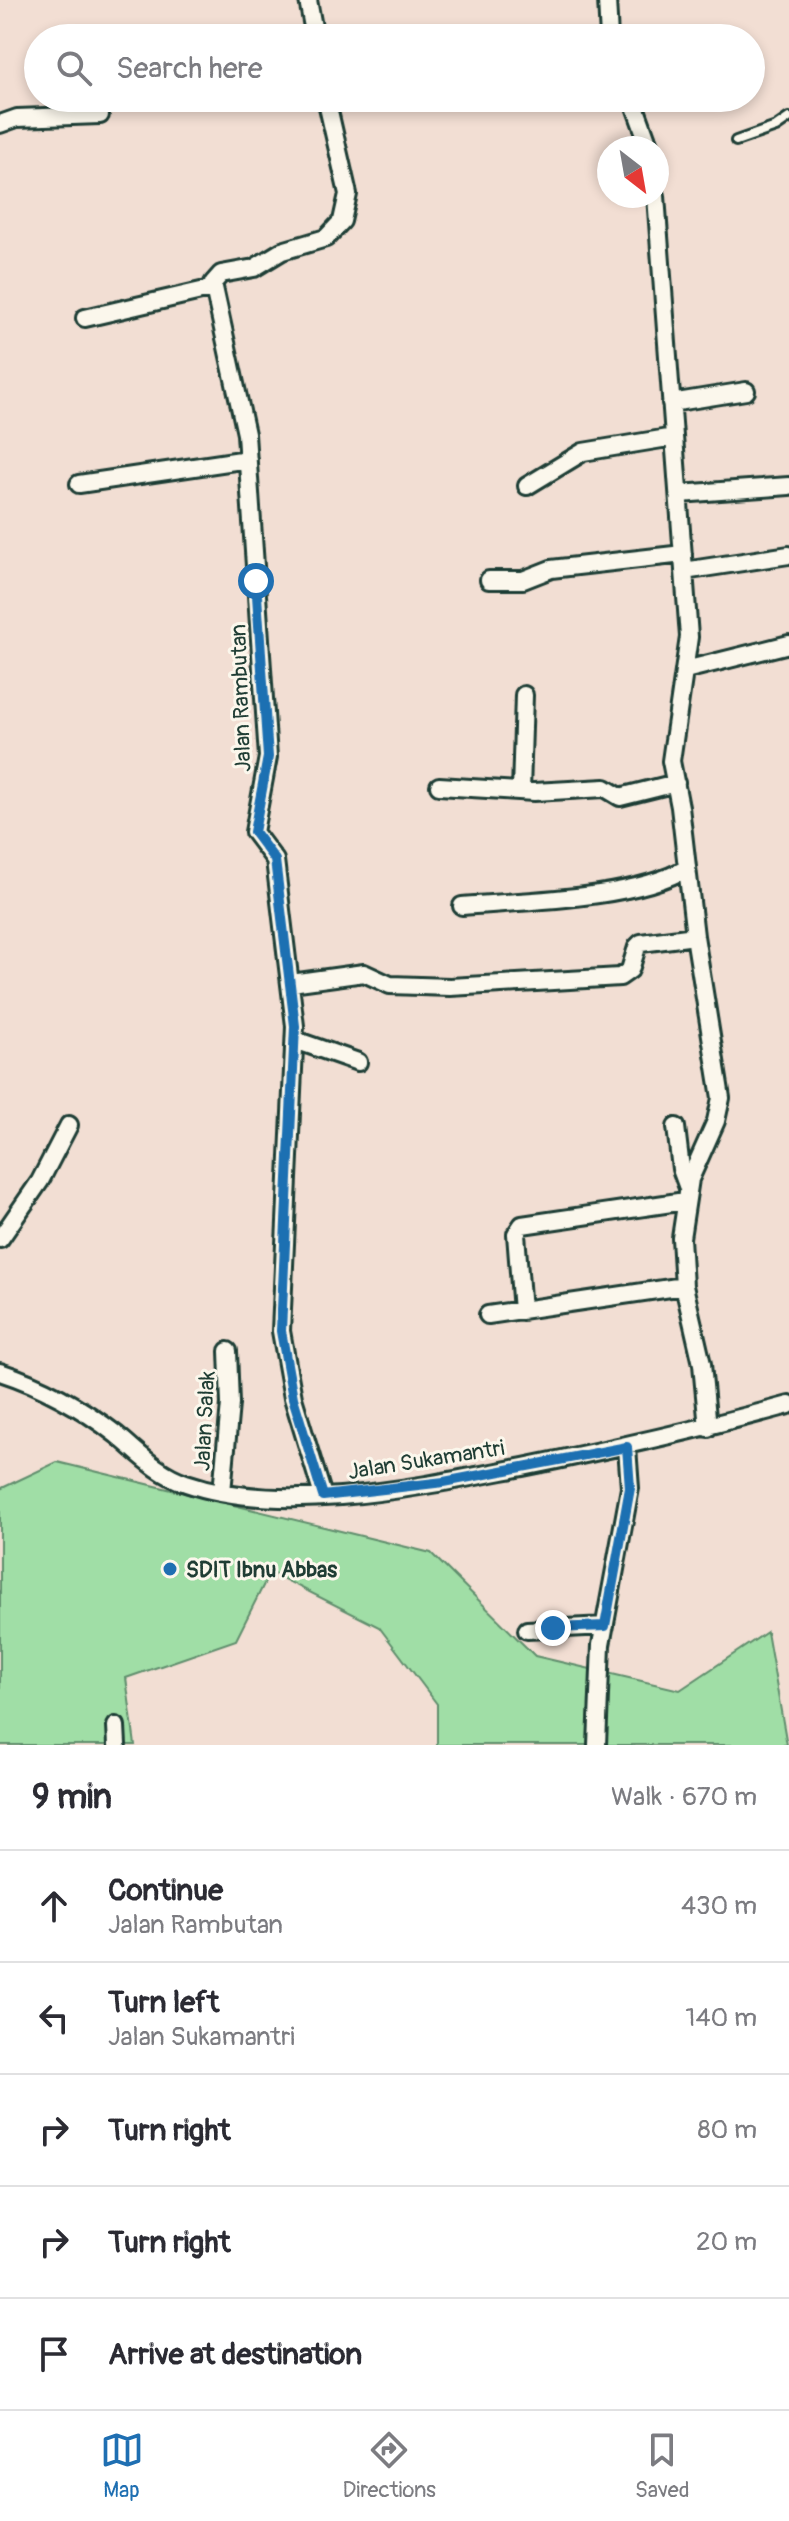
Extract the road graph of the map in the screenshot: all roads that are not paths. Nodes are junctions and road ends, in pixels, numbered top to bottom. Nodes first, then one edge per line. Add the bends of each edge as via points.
1 (308, 0) edge
2 (607, 0) edge
3 (312, 24) edge
4 (608, 24) edge
5 (329, 112) edge
6 (637, 112) edge
7 (100, 115) dead end
8 (789, 118) edge
9 (0, 124) edge
10 (646, 136) edge
11 (736, 141) dead end
12 (657, 208) edge
13 (214, 288) junction
14 (85, 318) dead end
15 (746, 391) dead end
16 (671, 403) junction
17 (674, 437) junction
18 (248, 459) junction
19 (79, 484) dead end
20 (527, 486) dead end
21 (789, 486) edge
22 (679, 494) junction
23 (789, 555) edge
24 (684, 562) junction
25 (489, 580) dead end
26 (789, 644) edge
27 (685, 670) junction
28 (524, 695) dead end
29 (676, 783) junction
30 (439, 786) dead end
31 (521, 791) junction
32 (687, 868) junction
33 (462, 906) dead end
34 (695, 936) junction
35 (291, 983) junction
36 (295, 1040) junction
37 (358, 1062) dead end
38 (69, 1125) dead end
39 (676, 1127) dead end
40 (686, 1194) junction
41 (0, 1239) edge
42 (684, 1286) junction
43 (522, 1311) junction
44 (488, 1315) dead end
45 (228, 1351) dead end
46 (0, 1372) edge
47 (789, 1405) edge
48 (708, 1428) junction
49 (627, 1447) junction
50 (222, 1492) junction
51 (323, 1496) junction
52 (605, 1626) junction
53 (527, 1630) dead end
54 (116, 1726) dead end
55 (117, 1745) edge
56 (597, 1745) edge

1 - 3 street
2 - 4 street
5 - 13 street via 348,194 342,221 316,243 282,251 254,268 221,274
6 - 10 street
7 - 9 street via 17,118
8 - 11 lane
12 - 16 street
13 - 14 street
13 - 18 street, Jalan Rambutan
15 - 16 street
16 - 17 street
17 - 20 street via 583,452
17 - 22 street
18 - 19 street
18 - 35 street, Jalan Rambutan via 268,757 254,832 275,860
21 - 22 street
22 - 24 street
23 - 24 street
24 - 25 street via 551,569 523,580
24 - 27 street via 689,637
26 - 27 street
27 - 29 street via 671,752
28 - 31 street
29 - 31 street via 623,797 605,788
29 - 32 street
30 - 31 street
32 - 33 street via 665,881
32 - 34 street
34 - 35 street via 641,943 624,976 450,987 390,985 364,973
34 - 40 street via 721,1098
35 - 36 street, Jalan Rambutan
36 - 37 street
36 - 51 street, Jalan Rambutan via 281,1331 293,1398
38 - 41 street via 40,1181
39 - 40 street
40 - 42 street via 681,1238
40 - 43 street via 522,1225 516,1234
42 - 43 street
42 - 48 street via 702,1364
43 - 44 street
45 - 50 street, Jalan Salak via 230,1404
46 - 50 street, Jalan Sukamantri via 79,1407 166,1475
47 - 48 street, Jalan Sukamantri
48 - 49 street, Jalan Sukamantri
49 - 51 street, Jalan Sukamantri via 444,1482
49 - 52 street via 630,1488
50 - 51 street, Jalan Sukamantri via 263,1498
52 - 53 street
52 - 56 street
54 - 55 street

